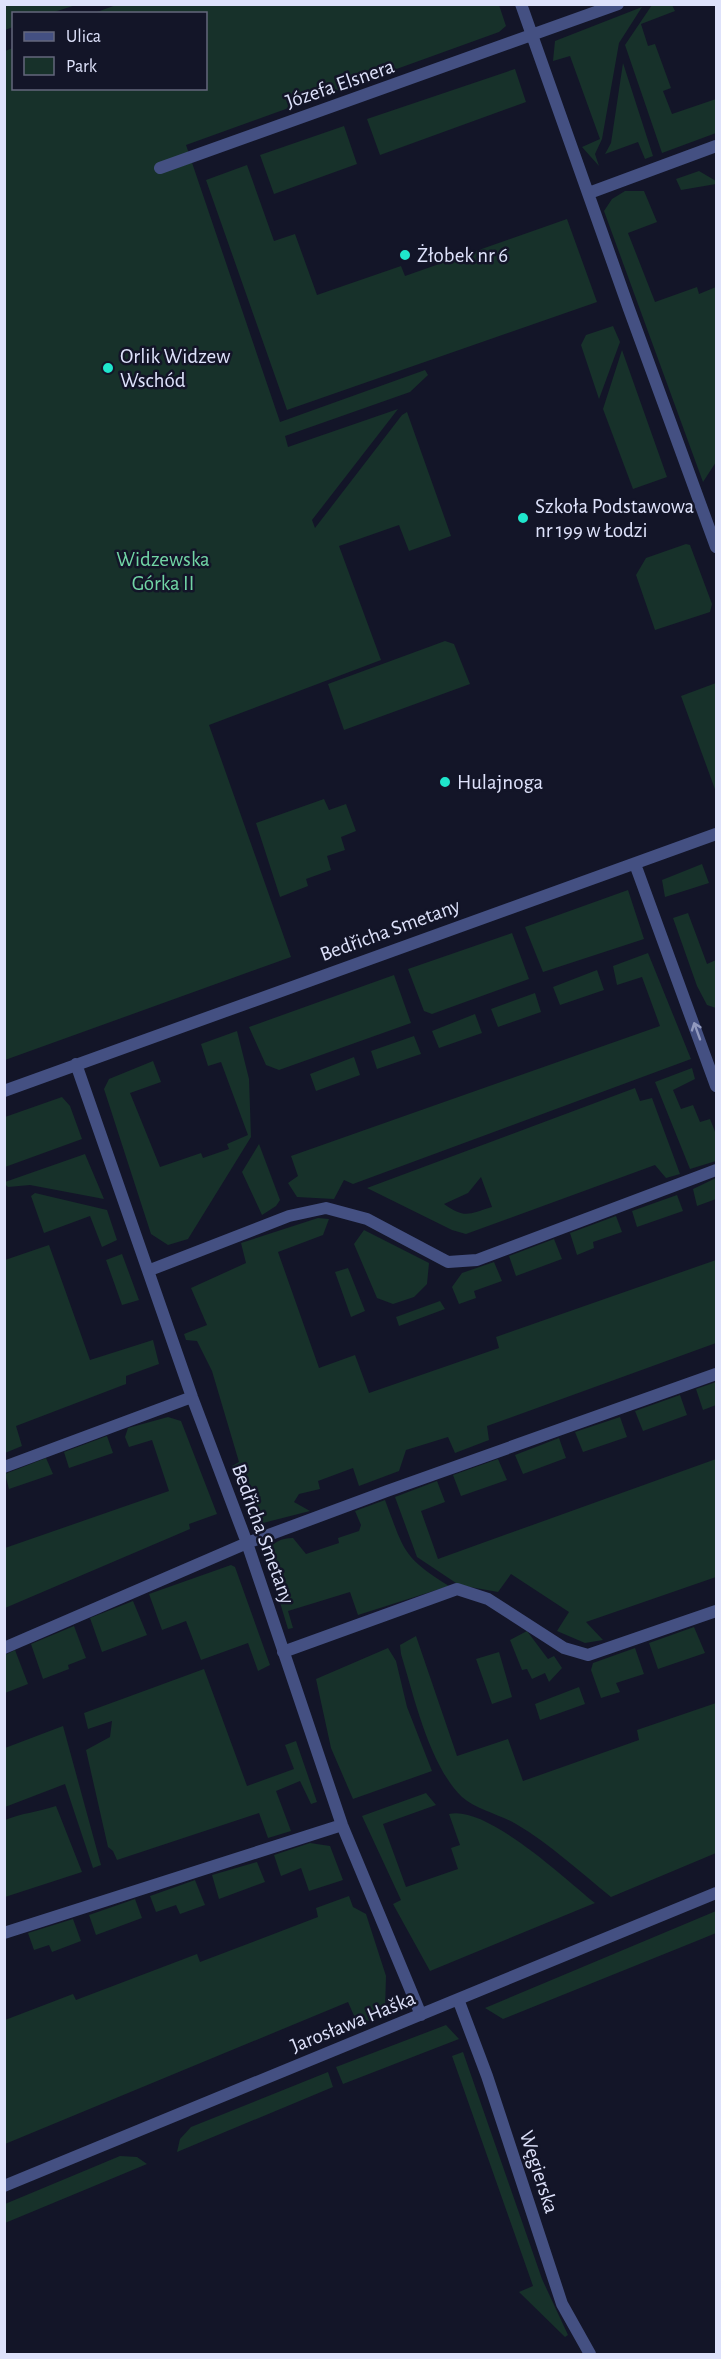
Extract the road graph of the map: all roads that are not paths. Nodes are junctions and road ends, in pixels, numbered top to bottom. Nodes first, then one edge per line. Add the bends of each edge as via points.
1 (521, 4) edge
2 (618, 4) edge
3 (532, 37) junction
4 (717, 146) edge
5 (160, 168) dead end
6 (589, 193) junction
7 (717, 547) edge
8 (717, 834) edge
9 (635, 864) junction
10 (76, 1064) junction
11 (717, 1086) edge
12 (4, 1091) edge
13 (717, 1170) edge
14 (150, 1270) junction
15 (717, 1374) edge
16 (192, 1397) junction
17 (4, 1467) edge
18 (247, 1544) junction
19 (717, 1611) edge
20 (4, 1648) edge
21 (283, 1652) junction
22 (342, 1825) junction
23 (717, 1893) edge
24 (4, 1933) edge
25 (459, 1999) junction
26 (421, 2015) junction
27 (4, 2186) edge
28 (590, 2355) edge

1 - 3 street
2 - 3 street, Józefa Elsnera
3 - 5 street, Józefa Elsnera
3 - 6 street
4 - 6 street
6 - 7 street
8 - 9 street, Bedřicha Smetany
9 - 10 street, Bedřicha Smetany
11 -> 9 street
10 - 12 street, Bedřicha Smetany
10 - 14 street, Bedřicha Smetany
13 - 14 street via 477,1260 448,1262 368,1219 326,1208 289,1216
14 - 16 street, Bedřicha Smetany
15 - 18 street
16 - 17 street
16 - 18 street, Bedřicha Smetany
18 - 20 street
18 - 21 street, Bedřicha Smetany
19 - 21 street via 588,1655 564,1648 488,1599 457,1589
21 - 22 street, Bedřicha Smetany
22 - 24 street
22 - 26 street, Bedřicha Smetany
23 - 25 street, Jarosława Haška
25 - 26 street, Jarosława Haška
25 - 28 street, Węgierska via 562,2304
26 - 27 street, Jarosława Haška

